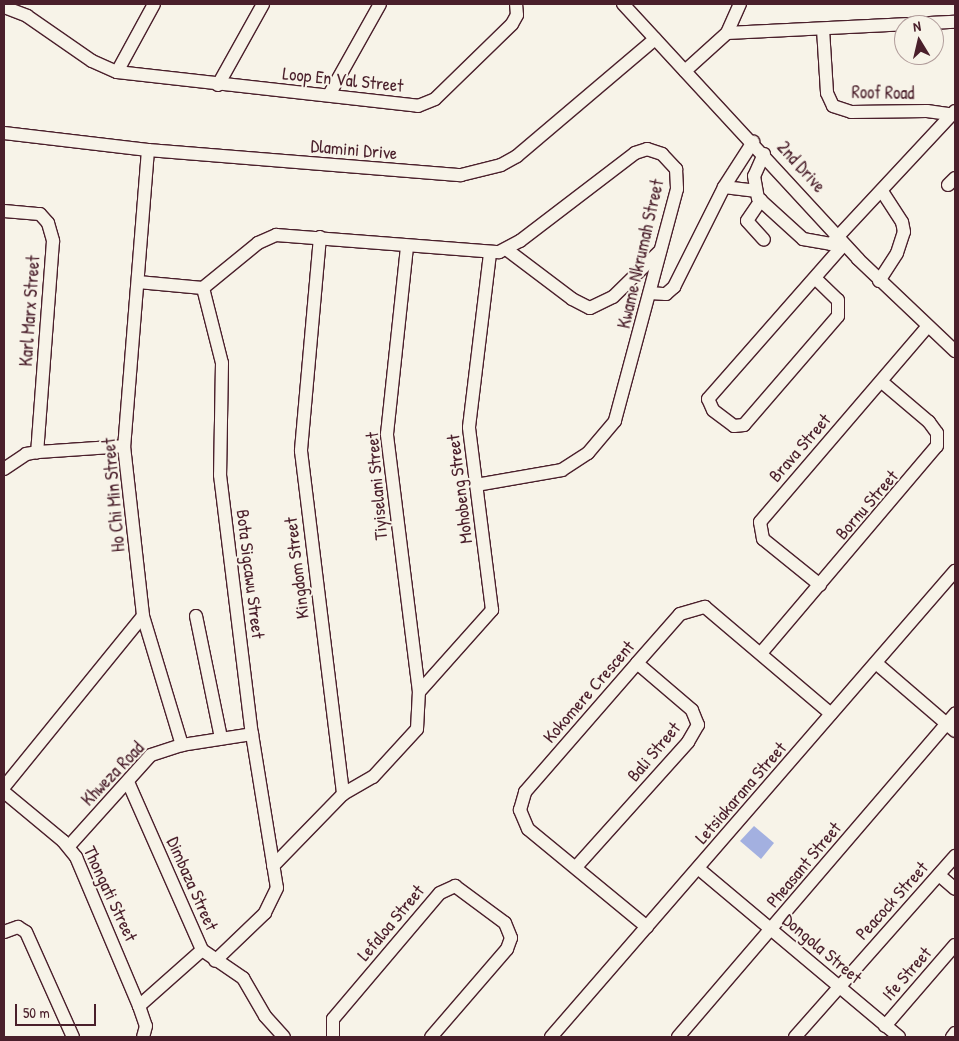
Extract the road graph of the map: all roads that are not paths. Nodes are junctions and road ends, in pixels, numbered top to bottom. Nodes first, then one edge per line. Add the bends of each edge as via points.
1 (154, 4) edge
2 (263, 4) edge
3 (380, 4) edge
4 (516, 4) edge
5 (623, 4) edge
6 (740, 4) edge
7 (4, 7) edge
8 (955, 22) edge
9 (823, 29) junction
10 (727, 32) junction
11 (655, 39) junction
12 (685, 71) junction
13 (117, 72) junction
14 (218, 85) junction
15 (330, 95) junction
16 (954, 113) edge
17 (4, 132) edge
18 (753, 142) junction
19 (148, 150) junction
20 (764, 154) junction
21 (724, 188) junction
22 (882, 191) junction
23 (758, 196) junction
24 (4, 211) edge
25 (320, 237) junction
26 (764, 240) dead end
27 (842, 241) junction
28 (407, 246) junction
29 (506, 249) junction
30 (660, 251) junction
31 (490, 253) junction
32 (816, 279) junction
33 (879, 281) junction
34 (138, 282) junction
35 (203, 288) junction
36 (650, 294) junction
37 (928, 328) junction
38 (955, 351) edge
39 (882, 382) junction
40 (124, 446) junction
41 (37, 452) junction
42 (4, 469) edge
43 (476, 485) junction
44 (955, 571) edge
45 (820, 585) junction
46 (143, 616) junction
47 (196, 616) dead end
48 (762, 652) junction
49 (637, 663) junction
50 (876, 663) junction
51 (419, 692) junction
52 (831, 714) junction
53 (952, 723) edge
54 (252, 734) junction
55 (221, 738) junction
56 (182, 745) junction
57 (128, 782) junction
58 (4, 787) edge
59 (4, 792) edge
60 (342, 794) junction
61 (69, 846) junction
62 (955, 856) edge
63 (273, 866) junction
64 (576, 867) junction
65 (699, 869) junction
66 (939, 875) junction
67 (955, 889) edge
68 (647, 927) junction
69 (772, 929) junction
70 (4, 932) edge
71 (955, 945) edge
72 (202, 950) junction
73 (215, 961) junction
74 (839, 987) junction
75 (140, 1006) junction
76 (885, 1026) junction
77 (955, 1033) edge
78 (73, 1037) edge
79 (143, 1037) edge
80 (284, 1037) edge
81 (333, 1037) edge
82 (431, 1037) edge
83 (551, 1037) edge
84 (678, 1037) edge
85 (795, 1037) edge
86 (899, 1037) edge
87 (952, 1037) edge

1 - 13 street
2 - 14 street
3 - 15 street
4 - 15 street, Loop En Val Street via 517,15 512,24 426,104
5 - 11 street, 2nd Drive
6 - 10 street
7 - 13 street, Loop En Val Street via 27,16 92,61
8 - 9 street
9 - 10 street
9 - 16 street, Roof Road via 827,93 832,106 851,112
10 - 12 street
11 - 12 street, 2nd Drive
11 - 19 street, Dlamini Drive via 517,156 480,172 446,175
12 - 18 street, 2nd Drive
13 - 14 street, Loop En Val Street
14 - 15 street, Loop En Val Street
16 - 22 street
17 - 19 street, Dlamini Drive
18 - 20 street, 2nd Drive
18 - 21 street
19 - 34 street, Ho Chi Min Street
20 - 23 street via 755,169
20 - 27 street, 2nd Drive
21 - 23 street
21 - 36 street via 674,287 666,294
22 - 27 street
22 - 33 street via 902,222 904,232 897,253
23 - 26 street via 747,223
23 - 27 street via 808,242 826,245
24 - 41 street, Karl Marx Street via 40,214 48,223 53,241
25 - 28 street, Kwame Nkrumah Street
25 - 35 street, Kwame Nkrumah Street via 266,238
25 - 60 street, Kingdom Street via 301,451
27 - 32 street
27 - 33 street, 2nd Drive
28 - 31 street, Kwame Nkrumah Street
28 - 51 street, Tiyiselani Street via 387,434
29 - 30 street via 572,300 590,308 606,303
29 - 30 street, Kwame Nkrumah Street via 635,153 647,149 667,157 678,178
29 - 31 street, Kwame Nkrumah Street
30 - 36 street, Kwame Nkrumah Street
31 - 43 street, Mohobeng Street via 470,412
32 - 32 street via 708,399 713,410 734,426 744,425 841,312 838,300
33 - 37 street, 2nd Drive
34 - 35 street
34 - 40 street, Ho Chi Min Street
35 - 54 street, Bota Sigcawu Street via 222,363 220,475
36 - 43 street, Kwame Nkrumah Street via 620,408 600,440 582,458 556,472
37 - 38 street, 2nd Drive
37 - 39 street, Brava Street
39 - 45 street, Bornu Street via 929,422 937,434 937,446
39 - 45 street, Brava Street via 760,522 763,539
40 - 41 street
40 - 46 street, Ho Chi Min Street
41 - 42 street via 26,454
43 - 51 street, Mohobeng Street via 492,610
44 - 50 street, Letsiakarana Street
45 - 48 street, Bornu Street
46 - 56 street, Ho Chi Min Street
46 - 58 street
47 - 55 street
48 - 49 street, Kokomere Crescent via 713,610 698,607 680,614
48 - 52 street, Kokomere Crescent
49 - 64 street, Kokomere Crescent via 522,799 524,825
49 - 64 street, Bali Street via 696,715 698,724 688,742
50 - 52 street, Letsiakarana Street
50 - 53 street
51 - 60 street, Tiyiselani Street via 414,735 373,777
52 - 65 street, Letsiakarana Street
53 - 69 street, Pheasant Street
54 - 55 street, Khweza Road
54 - 63 street, Bota Sigcawu Street
55 - 56 street, Khweza Road
56 - 57 street, Khweza Road via 151,755
57 - 61 street, Khweza Road
57 - 72 street, Dimbaza Street
59 - 61 street, Thongati Street
60 - 63 street
61 - 75 street, Thongati Street via 82,868
62 - 66 street, Peacock Street
63 - 73 street, Bota Sigcawu Street via 277,888 271,906
64 - 68 street, Kokomere Crescent
65 - 68 street, Letsiakarana Street
65 - 69 street, Dongola Street
66 - 67 street
66 - 74 street, Peacock Street
68 - 83 street, Letsiakarana Street
69 - 74 street, Dongola Street
69 - 84 street, Pheasant Street
70 - 78 street via 18,926 26,932
71 - 76 street, Ife Street
72 - 73 street
72 - 75 street, Dimbaza Street
73 - 80 street via 243,978 265,1016
74 - 76 street, Dongola Street
74 - 85 street, Peacock Street
75 - 79 street, Thongati Street via 146,1026
76 - 86 street, Dongola Street
77 - 87 street
81 - 82 street, Lefaloa Street via 333,1019 440,892 454,886 505,923 511,938 507,949

